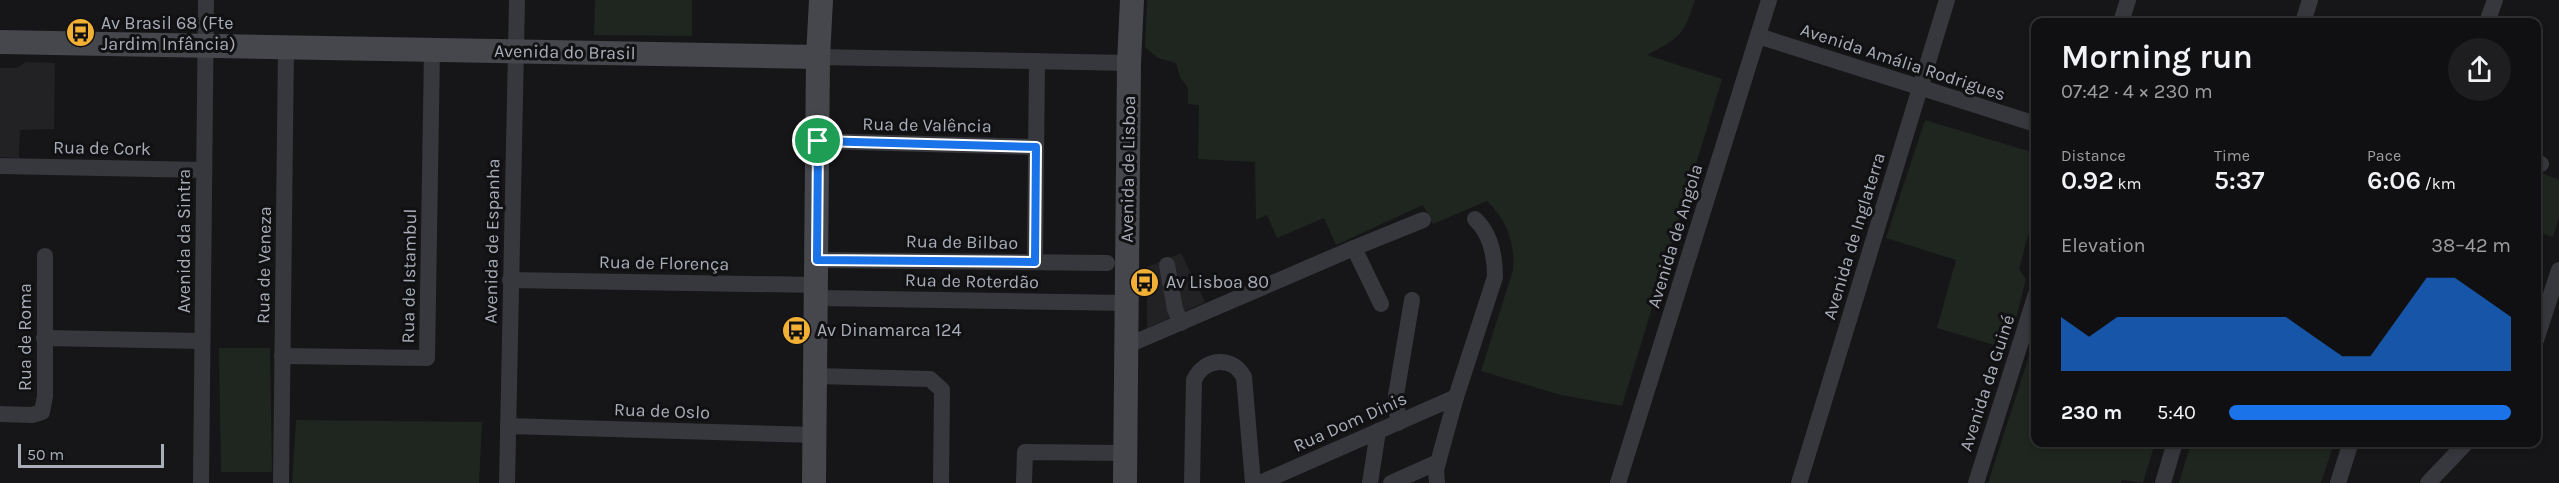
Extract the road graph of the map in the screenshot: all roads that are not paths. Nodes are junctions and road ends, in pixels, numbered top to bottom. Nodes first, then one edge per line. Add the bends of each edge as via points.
1 (206, 0) edge
2 (517, 0) edge
3 (821, 0) edge
4 (1132, 0) edge
5 (1768, 0) edge
6 (1947, 0) edge
7 (2128, 0) edge
8 (2310, 0) edge
9 (2495, 0) edge
10 (2122, 18) edge
11 (2304, 18) edge
12 (2488, 18) edge
13 (1758, 36) junction
14 (0, 42) edge
15 (206, 46) junction
16 (286, 47) junction
17 (432, 50) junction
18 (515, 51) junction
19 (818, 57) junction
20 (1037, 61) junction
21 (1129, 63) junction
22 (1920, 88) junction
23 (2031, 122) edge
24 (818, 141) junction
25 (1036, 147) junction
26 (0, 166) edge
27 (204, 170) junction
28 (1475, 219) dead end
29 (1423, 220) dead end
30 (1354, 248) junction
31 (45, 256) dead end
32 (817, 260) junction
33 (1035, 262) junction
34 (1107, 263) dead end
35 (1167, 265) dead end
36 (2559, 270) edge
37 (510, 280) junction
38 (817, 292) junction
39 (1412, 300) dead end
40 (1127, 303) junction
41 (1381, 304) dead end
42 (2031, 310) edge
43 (1181, 323) junction
44 (2541, 325) edge
45 (44, 338) junction
46 (202, 341) junction
47 (1126, 346) junction
48 (282, 356) junction
49 (816, 376) junction
50 (1456, 397) junction
51 (0, 414) edge
52 (1398, 423) junction
53 (508, 426) junction
54 (1378, 431) junction
55 (816, 435) junction
56 (2174, 447) edge
57 (2349, 447) edge
58 (2462, 447) edge
59 (1125, 453) junction
60 (1438, 462) junction
61 (201, 483) edge
62 (281, 483) edge
63 (507, 483) edge
64 (814, 483) edge
65 (941, 483) edge
66 (1024, 483) edge
67 (1125, 483) edge
68 (1192, 483) edge
69 (1253, 483) edge
70 (1260, 483) edge
71 (1370, 483) edge
72 (1391, 483) edge
73 (1437, 483) edge
74 (1618, 483) edge
75 (1799, 483) edge
76 (1976, 483) edge
77 (2163, 483) edge
78 (2338, 483) edge
79 (2428, 483) edge

1 - 15 street, Avenida da Sintra
2 - 18 street, Avenida de Espanha
3 - 19 main road
4 - 21 main road, Avenida de Lisboa
5 - 13 street, Avenida de Angola
6 - 22 street, Avenida de Inglaterra
7 - 10 street
8 - 11 street
9 - 12 street
13 - 22 street, Avenida Amália Rodrigues
13 - 74 street, Avenida de Angola
14 - 15 main road, Avenida do Brasil
15 - 16 main road, Avenida do Brasil
15 - 27 street, Avenida da Sintra
16 - 17 main road, Avenida do Brasil
16 - 48 street, Rua de Veneza
17 - 18 main road, Avenida do Brasil
17 - 48 street, Rua de Istambul via 428,358
18 - 19 main road, Avenida do Brasil
18 - 37 street, Avenida de Espanha
19 - 20 street, Avenida do Brasil
19 - 24 main road
20 - 21 street, Avenida do Brasil
20 - 25 street
21 - 40 main road, Avenida de Lisboa
22 - 23 street, Avenida Amália Rodrigues
22 - 75 street, Avenida de Inglaterra
24 - 25 street, Rua de Valência
24 - 32 main road
25 - 33 street
26 - 27 street, Rua de Cork
27 - 46 street, Avenida da Sintra
28 - 50 street via 1492,249 1494,277
29 - 30 street
30 - 41 street
30 - 43 street
31 - 45 street, Rua de Roma
32 - 33 street, Rua de Bilbao
32 - 38 main road
33 - 34 street, Rua de Bilbao
35 - 43 street
36 - 44 street
37 - 38 street, Rua de Florença
37 - 53 street, Avenida de Espanha
38 - 40 street, Rua de Roterdão
38 - 49 main road
39 - 52 street via 1396,396
40 - 47 main road, Avenida de Lisboa
42 - 76 street, Avenida da Guiné
43 - 47 street
45 - 46 street
45 - 51 street, Rua de Roma via 42,412
46 - 61 street, Avenida da Sintra
47 - 59 main road, Avenida de Lisboa
48 - 62 street, Rua de Veneza
49 - 55 main road
49 - 65 street via 930,379 942,390
50 - 52 street, Rua Dom Dinis
50 - 60 street
52 - 54 street, Rua Dom Dinis
53 - 55 street, Rua de Oslo
53 - 63 street, Avenida de Espanha
54 - 70 street, Rua Dom Dinis
54 - 71 street
55 - 64 main road
56 - 77 street
57 - 78 street
58 - 79 street
59 - 66 street via 1024,452
59 - 67 main road, Avenida de Lisboa
60 - 72 street
60 - 73 street
68 - 69 street via 1194,380 1197,372 1211,364 1228,362 1238,366 1244,377

